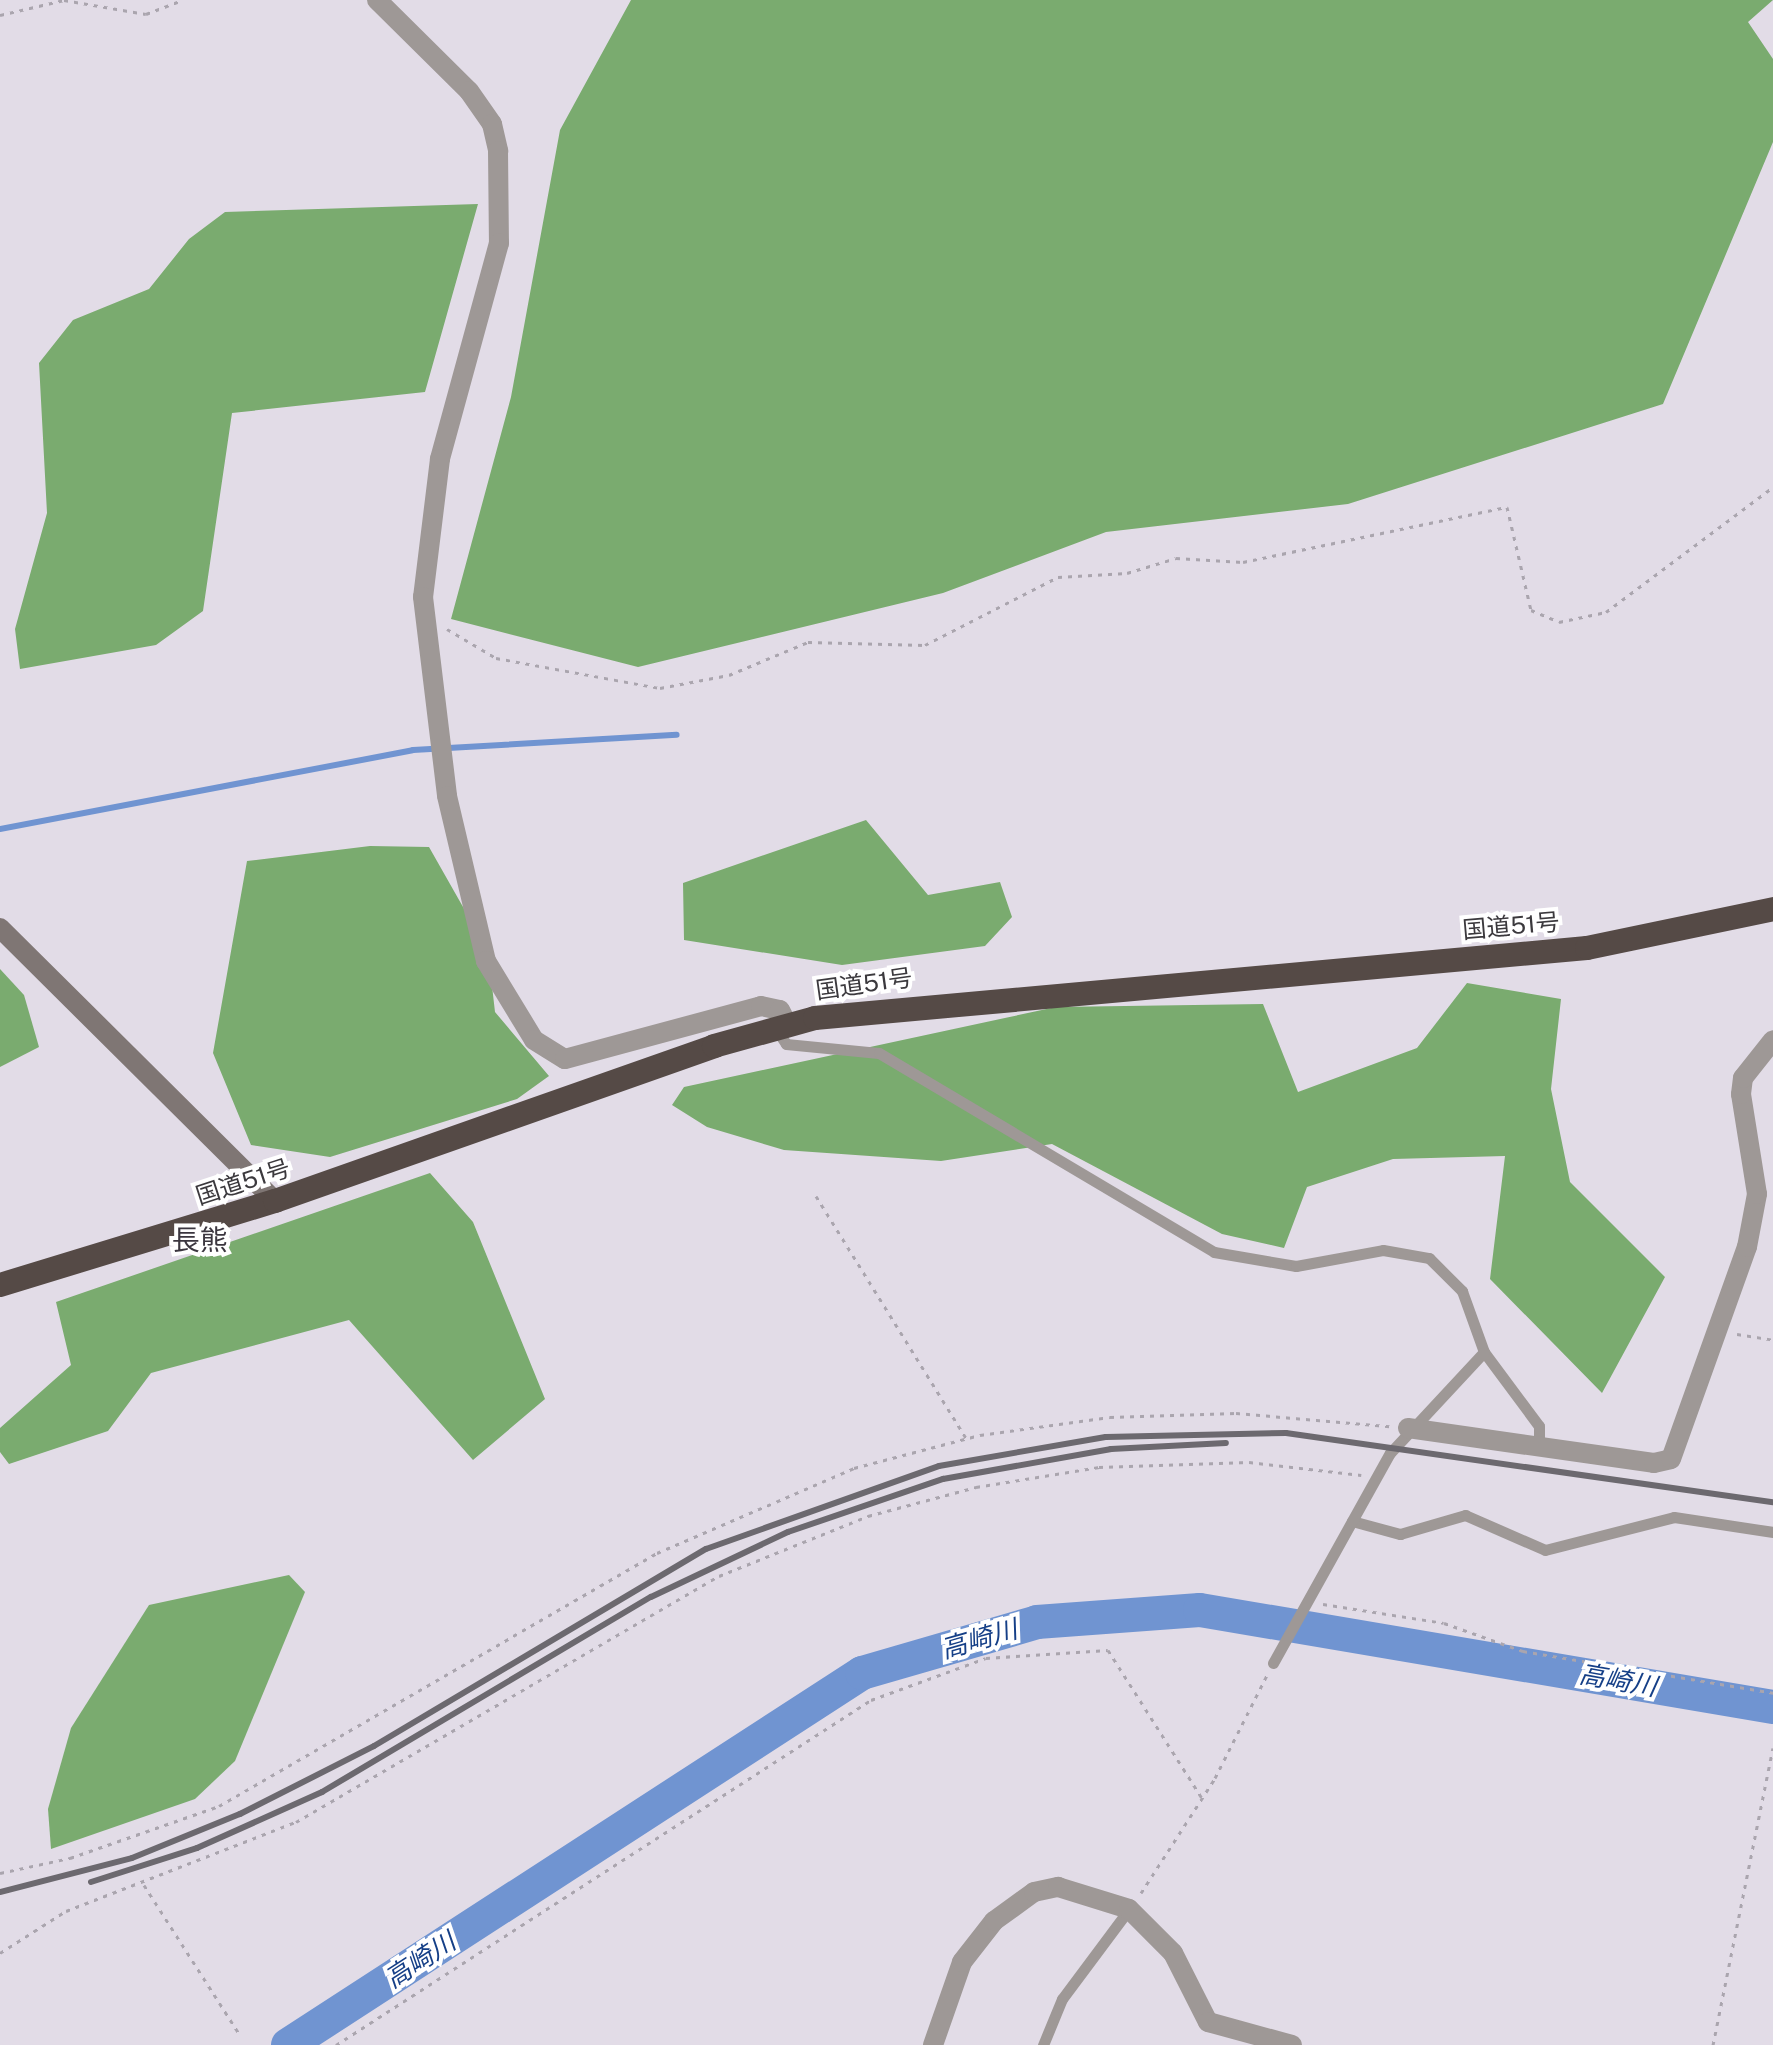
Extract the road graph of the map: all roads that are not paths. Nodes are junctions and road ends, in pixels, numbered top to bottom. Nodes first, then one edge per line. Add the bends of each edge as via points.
1 (377, 0) edge
2 (1773, 909) edge
3 (0, 928) edge
4 (782, 1027) junction
5 (1773, 1040) edge
6 (275, 1201) junction
7 (0, 1285) edge
8 (1484, 1352) junction
9 (1408, 1428) junction
10 (1539, 1447) junction
11 (1352, 1521) junction
12 (1773, 1532) edge
13 (1273, 1663) road end
14 (1129, 1909) junction
15 (933, 2045) edge
16 (1043, 2045) edge
17 (1292, 2045) edge

1 - 4 street via 469,91 492,124 498,151 499,243 440,459 423,597 430,619 447,796 472,922 486,961 534,1040 565,1059 761,1006 780,1010
2 - 4 highway, 国道51号 via 1587,948 900,1005
3 - 6 street
4 - 6 highway, 国道51号
4 - 8 lane via 786,1044 868,1047 1214,1252 1296,1266 1383,1250 1429,1258 1462,1291
5 - 10 street via 1743,1078 1757,1194 1722,1332 1671,1459
6 - 7 highway, 国道51号
8 - 9 lane
8 - 10 lane via 1539,1426
9 - 10 street
9 - 11 lane
11 - 12 lane via 1400,1534 1465,1515 1545,1550 1674,1517
11 - 13 lane via 1312,1602
14 - 15 street via 1058,1887 1034,1892 994,1921 962,1962
14 - 16 lane via 1062,1999
14 - 17 street via 1173,1953 1208,2022

